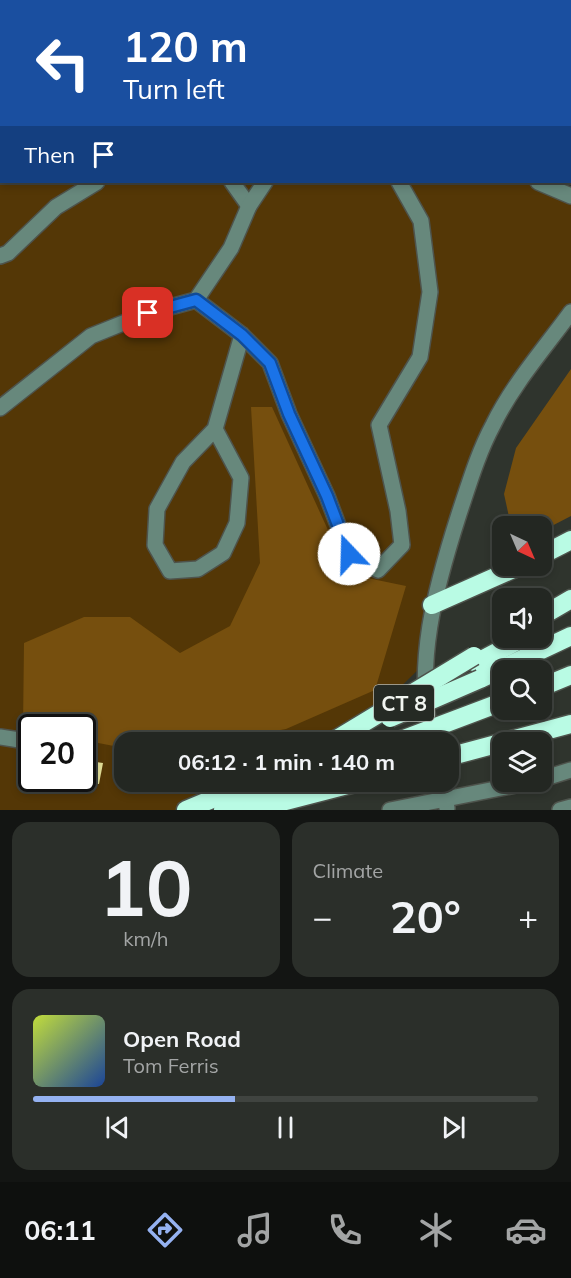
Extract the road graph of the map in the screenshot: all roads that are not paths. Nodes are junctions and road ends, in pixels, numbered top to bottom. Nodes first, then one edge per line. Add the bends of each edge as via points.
1 (95, 183) edge
2 (233, 183) edge
3 (264, 183) edge
4 (400, 183) edge
5 (540, 183) edge
6 (571, 196) edge
7 (249, 206) junction
8 (0, 256) edge
9 (196, 300) junction
10 (571, 312) edge
11 (242, 335) junction
12 (0, 408) edge
13 (215, 429) junction
14 (571, 540) edge
15 (552, 550) edge
16 (497, 576) edge
17 (571, 599) edge
18 (432, 605) junction
19 (552, 610) edge
20 (571, 613) edge
21 (552, 623) edge
22 (571, 636) edge
23 (496, 648) edge
24 (507, 648) edge
25 (477, 666) junction
26 (492, 706) edge
27 (571, 724) edge
28 (352, 732) edge
29 (422, 732) edge
30 (430, 732) edge
31 (0, 737) edge
32 (18, 740) edge
33 (459, 754) edge
34 (571, 770) edge
35 (552, 776) edge
36 (229, 792) edge
37 (269, 792) edge
38 (320, 792) edge
39 (494, 792) edge
40 (447, 805) edge
41 (571, 807) edge
42 (186, 810) edge
43 (223, 810) edge
44 (251, 810) edge
45 (390, 810) edge
46 (560, 810) edge

1 - 8 street via 56,207 8,253
2 - 7 street
3 - 7 street
4 - 11 street via 421,221 430,292 420,357 379,425 402,545 378,570 349,554 270,363
5 - 6 street
7 - 9 street via 231,248
9 - 11 street
9 - 12 street via 148,313 91,336
10 - 18 street via 493,424 472,475
11 - 13 street
13 - 13 street via 183,462 157,509 155,544 170,572 198,569 224,553 237,523 241,478
14 - 15 highway
16 - 18 highway
17 - 19 highway
18 - 30 street via 425,698
20 - 21 highway
22 - 25 highway
23 - 25 highway
24 - 25 highway, CT 8
25 - 28 highway, CT 8, bridge
26 - 29 highway, CT 8, bridge
27 - 33 highway
31 - 32 street
34 - 35 street
36 - 42 highway
37 - 43 highway
38 - 44 highway
39 - 40 street
40 - 45 street
41 - 46 street

